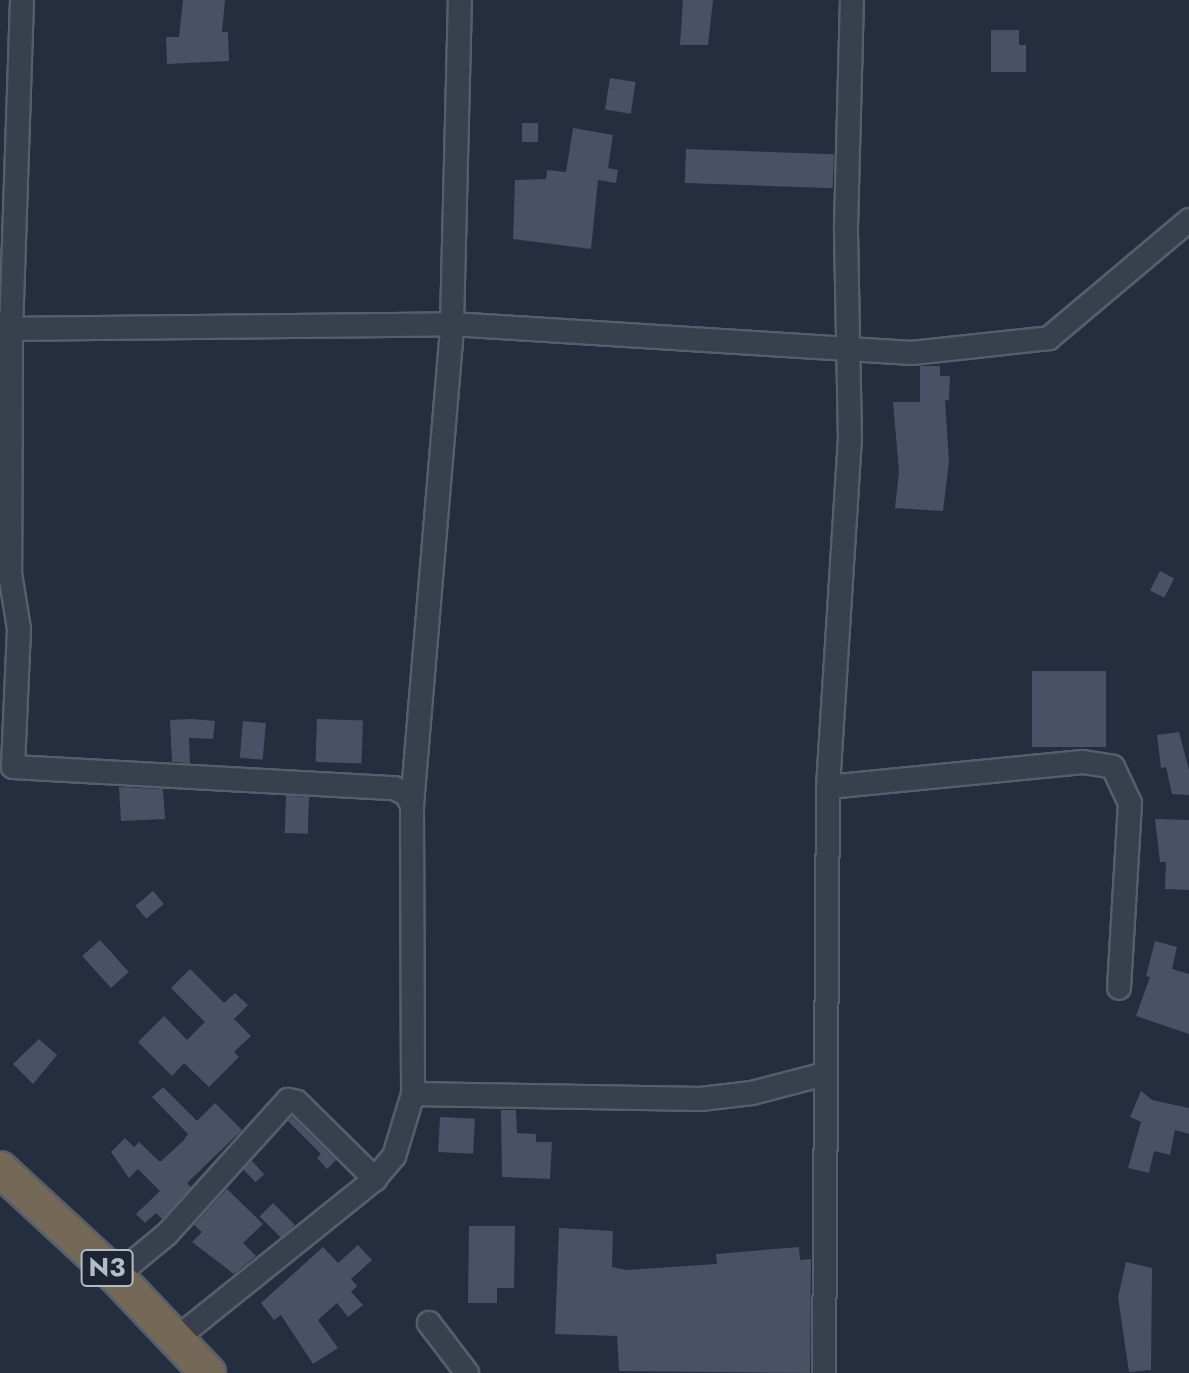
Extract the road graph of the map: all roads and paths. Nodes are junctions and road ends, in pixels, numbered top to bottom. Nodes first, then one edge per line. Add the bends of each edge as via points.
1 (22, 0) edge
2 (460, 0) edge
3 (852, 0) edge
4 (1189, 220) edge
5 (452, 324) junction
6 (6, 327) edge
7 (850, 348) junction
8 (828, 787) junction
9 (412, 805) junction
10 (1119, 988) dead end
11 (825, 1074) junction
12 (413, 1094) junction
13 (0, 1169) edge
14 (375, 1179) junction
15 (116, 1276) junction
16 (429, 1323) dead end
17 (177, 1338) junction
18 (208, 1373) edge
19 (467, 1373) edge
20 (824, 1373) edge

1 - 6 street
2 - 5 street
3 - 7 street via 846,227
4 - 7 street via 1049,338 912,353
5 - 6 street
5 - 7 street
5 - 9 street
6 - 9 street via 10,573 19,629 13,767 394,788
7 - 8 street via 845,569
8 - 10 street via 1083,762 1113,767 1130,803
8 - 11 street
9 - 12 street
11 - 12 street via 752,1093 701,1099
11 - 20 street
12 - 14 street via 394,1156
13 - 15 highway, N3
14 - 15 street via 297,1102 288,1100 177,1224
14 - 17 street
15 - 17 highway, N3
16 - 19 street
17 - 18 highway, N3

